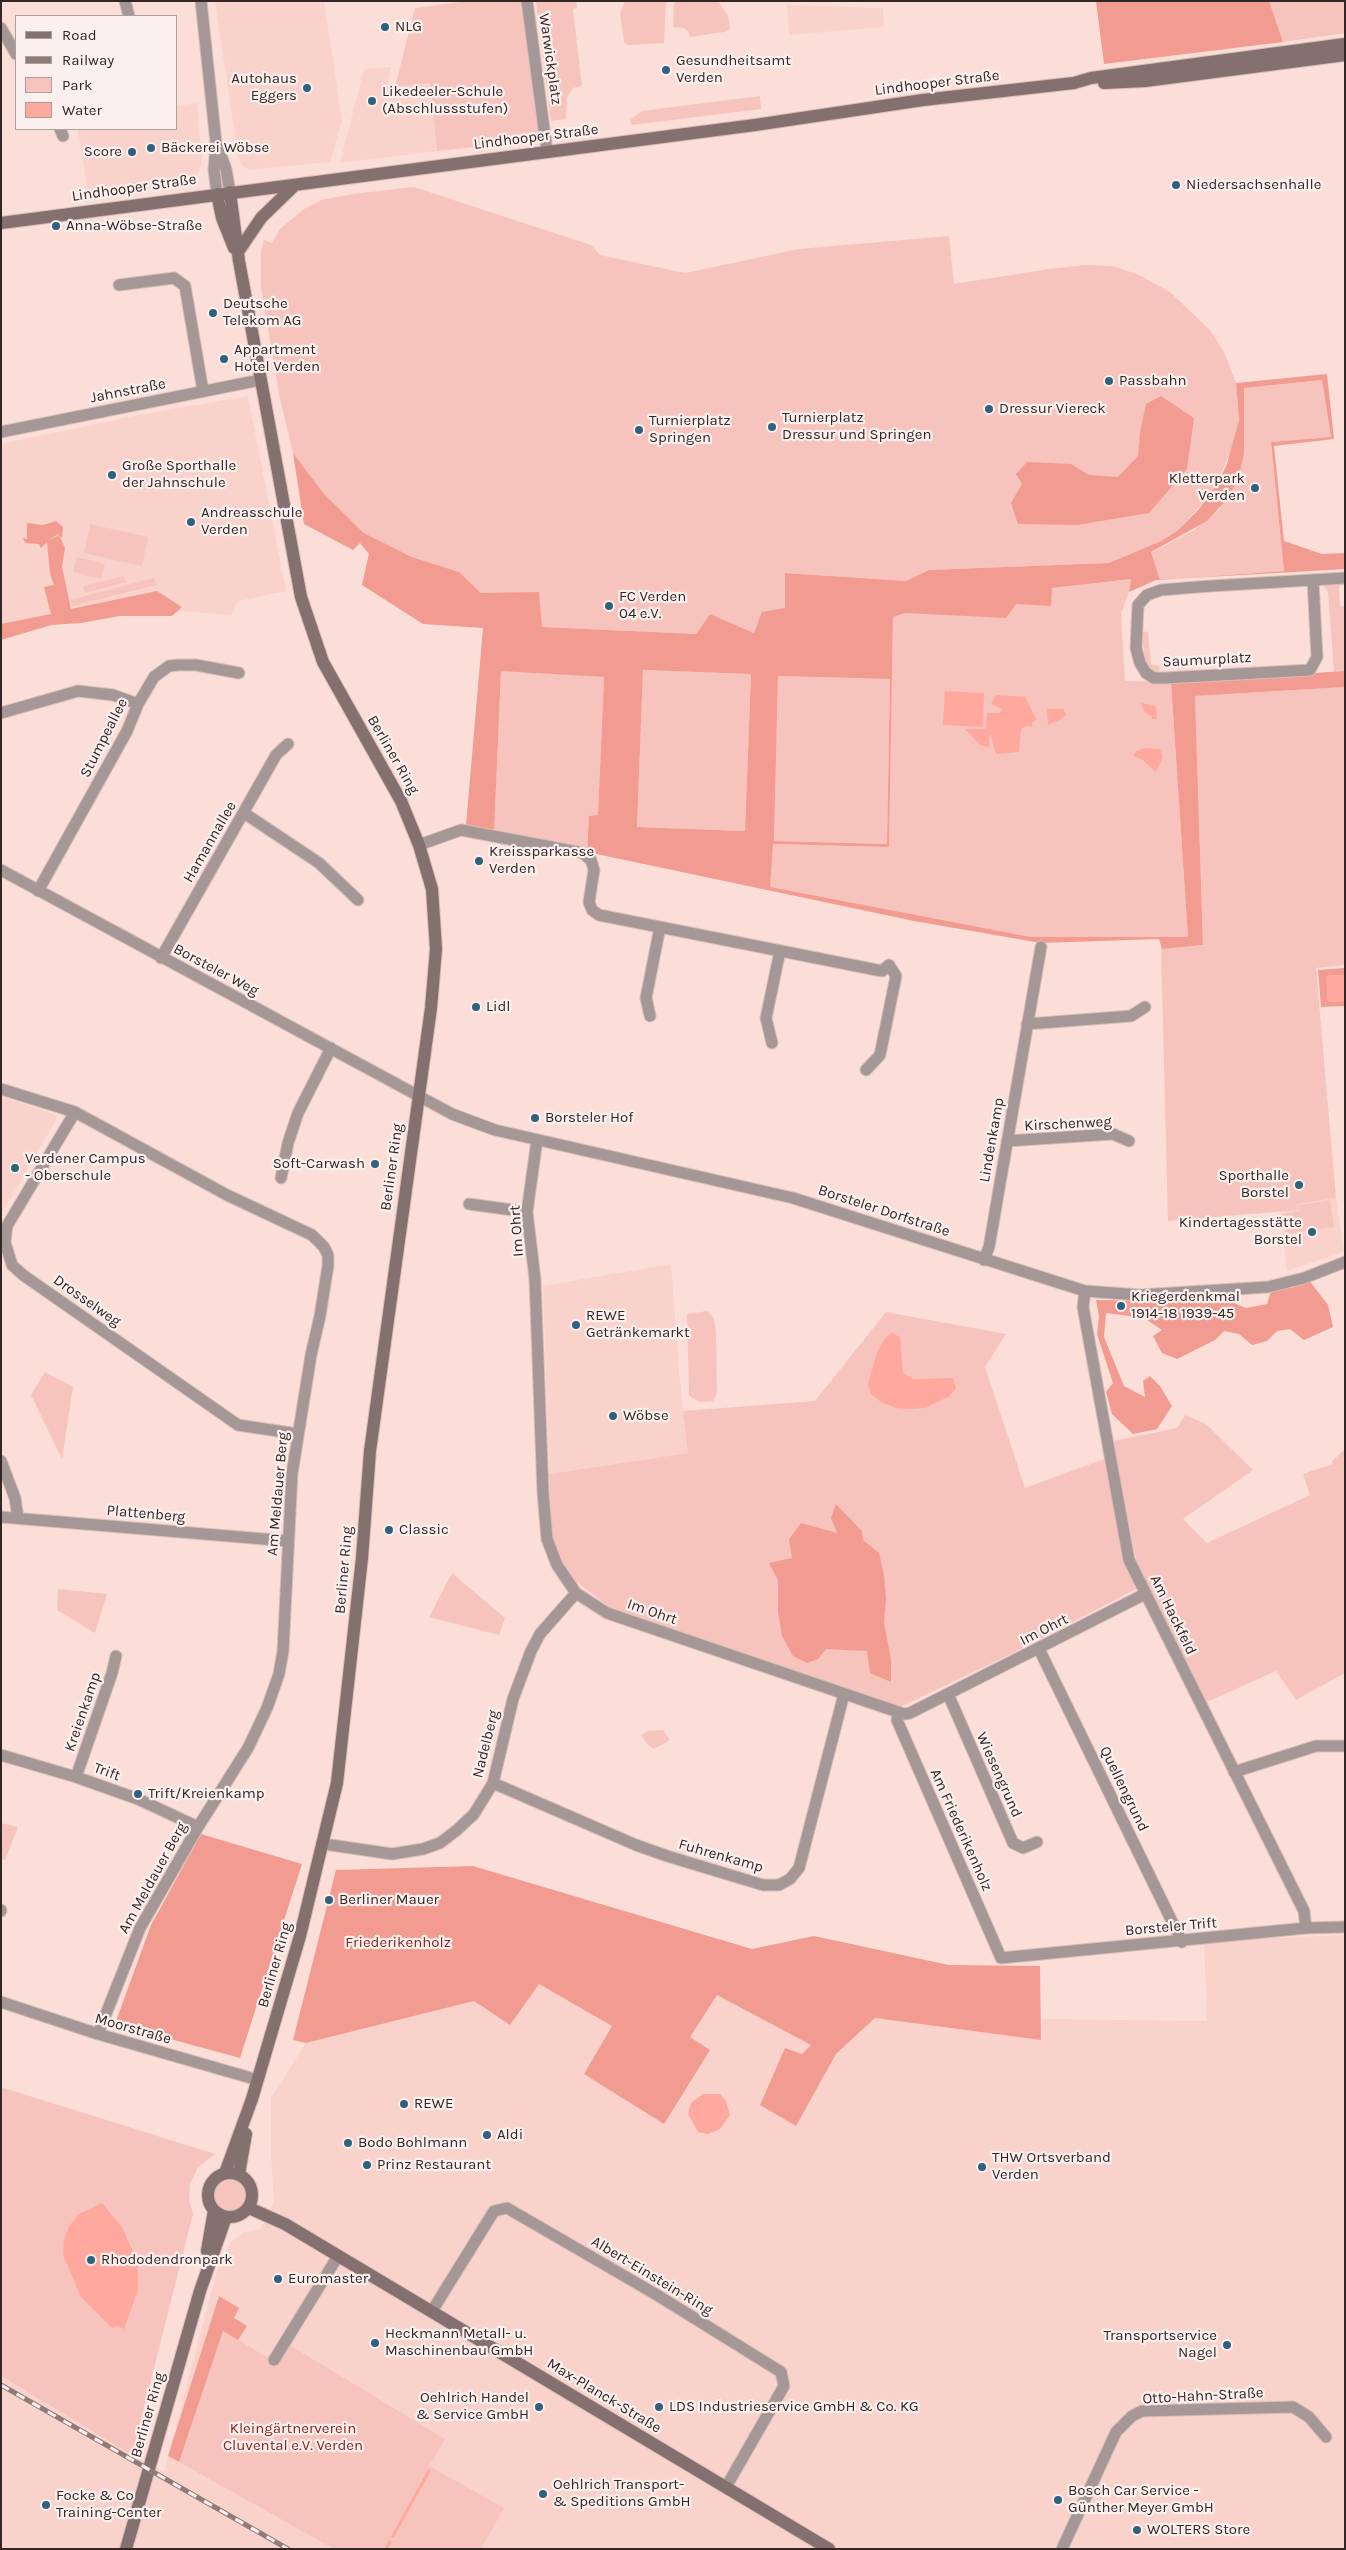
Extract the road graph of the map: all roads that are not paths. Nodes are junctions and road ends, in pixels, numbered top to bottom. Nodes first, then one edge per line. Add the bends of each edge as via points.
1 (125, 1) edge
2 (201, 1) edge
3 (527, 1) edge
4 (129, 15) edge
5 (1, 28) edge
6 (1345, 44) edge
7 (15, 52) edge
8 (1345, 55) edge
9 (1074, 83) junction
10 (216, 143) junction
11 (547, 151) junction
12 (295, 184) junction
13 (230, 192) junction
14 (217, 194) junction
15 (1, 223) edge
16 (238, 257) junction
17 (119, 285) dead end
18 (260, 380) junction
19 (203, 391) junction
20 (1, 432) edge
21 (1345, 578) edge
22 (1313, 580) junction
23 (239, 673) dead end
24 (138, 704) junction
25 (1, 713) edge
26 (288, 744) dead end
27 (244, 813) junction
28 (419, 845) junction
29 (1, 870) edge
30 (38, 891) junction
31 (358, 900) dead end
32 (660, 927) junction
33 (1041, 947) dead end
34 (780, 951) junction
35 (161, 958) junction
36 (1145, 1007) dead end
37 (650, 1016) dead end
38 (1027, 1024) junction
39 (772, 1043) dead end
40 (331, 1048) junction
41 (866, 1070) dead end
42 (1, 1088) edge
43 (418, 1095) junction
44 (74, 1112) junction
45 (537, 1140) junction
46 (1006, 1141) junction
47 (1129, 1141) dead end
48 (281, 1178) dead end
49 (469, 1204) dead end
50 (527, 1212) junction
51 (984, 1260) junction
52 (1345, 1262) edge
53 (1085, 1291) junction
54 (298, 1434) junction
55 (1, 1461) edge
56 (1, 1517) edge
57 (18, 1517) junction
58 (288, 1541) junction
59 (576, 1593) junction
60 (1145, 1594) junction
61 (1039, 1649) junction
62 (116, 1656) dead end
63 (844, 1694) junction
64 (948, 1694) junction
65 (898, 1713) junction
66 (1345, 1746) edge
67 (1, 1755) edge
68 (1234, 1772) junction
69 (76, 1777) junction
70 (493, 1783) junction
71 (198, 1827) junction
72 (1037, 1842) dead end
73 (324, 1844) junction
74 (1345, 1927) edge
75 (1306, 1928) junction
76 (1182, 1942) junction
77 (1000, 1958) joint
78 (1, 2002) edge
79 (98, 2034) junction
80 (258, 2080) junction
81 (252, 2099) junction
82 (225, 2173) junction
83 (238, 2174) junction
84 (251, 2202) junction
85 (214, 2210) junction
86 (226, 2217) junction
87 (338, 2256) junction
88 (200, 2291) junction
89 (432, 2311) junction
90 (274, 2360) dead end
91 (1326, 2438) dead end
92 (726, 2487) junction
93 (126, 2549) edge
94 (829, 2549) edge
95 (1062, 2549) edge

1 - 4 street
2 - 10 street
3 - 11 street, Warwickplatz
5 - 7 street
6 - 9 street, Lindhooper Straße via 1091,78
8 - 9 street, Lindhooper Straße via 1145,81
9 - 11 street, Lindhooper Straße
10 - 13 street
10 - 14 street via 214,170
11 - 12 street, Lindhooper Straße
12 - 13 street, Lindhooper Straße
12 - 16 street via 261,218
13 - 14 street, Lindhooper Straße
13 - 16 street, Berliner Ring
14 - 15 street, Lindhooper Straße
14 - 16 street, Berliner Ring via 222,218
16 - 18 street, Berliner Ring
17 - 19 street via 174,278 185,286
18 - 19 street, Jahnstraße
18 - 28 street, Berliner Ring via 301,597 320,653 401,801
19 - 20 street, Jahnstraße
21 - 22 street, Saumurplatz
22 - 22 street, Saumurplatz via 1161,590 1147,595 1138,605 1136,648 1140,663 1154,678 1310,670 1317,657
23 - 24 street, Stumpeallee via 196,665 169,666 154,677
24 - 25 street via 113,695 78,691
24 - 30 street, Stumpeallee via 127,732
26 - 27 street, Hamannallee via 276,755
27 - 31 street via 319,863
27 - 35 street, Hamannallee
28 - 32 street via 461,830 583,853 591,860 594,870 589,902 592,910 600,915
28 - 43 street, Berliner Ring via 432,889 436,949
29 - 30 street, Borsteler Weg
30 - 35 street, Borsteler Weg
32 - 34 street
32 - 37 street via 646,998
33 - 38 street, Lindenkamp
34 - 39 street via 766,1018
34 - 41 street via 882,971 889,965 896,976 880,1055
35 - 40 street, Borsteler Weg
36 - 38 street via 1131,1016
38 - 46 street, Lindenkamp
40 - 43 street, Borsteler Weg
40 - 48 street via 298,1113
42 - 44 street, Am Meldauer Berg
43 - 45 street, Borsteler Dorfstraße via 474,1123
43 - 73 street, Berliner Ring via 370,1451 342,1749
44 - 54 street, Am Meldauer Berg via 227,1195 312,1235 324,1247 328,1266
44 - 54 street, Drosselweg via 7,1226 5,1242 12,1265 23,1276 238,1425
45 - 50 street, Im Ohrt
45 - 51 street, Borsteler Dorfstraße via 778,1194
46 - 47 street, Kirschenweg via 1114,1134
46 - 51 street, Lindenkamp
49 - 50 street
50 - 59 street, Im Ohrt via 535,1279 543,1493 548,1539 557,1564
51 - 53 street, Borsteler Dorfstraße
52 - 53 street, Borsteler Dorfstraße via 1304,1278 1268,1287 1140,1295
53 - 60 street, Am Hackfeld via 1084,1307 1129,1558
54 - 58 street, Am Meldauer Berg
55 - 57 street via 15,1498
56 - 57 street, Plattenberg
57 - 58 street, Plattenberg
58 - 71 street, Am Meldauer Berg via 279,1674 248,1748
59 - 63 street, Im Ohrt via 607,1613
59 - 70 street, Nadelberg via 546,1626 530,1651 513,1698
60 - 61 street, Im Ohrt
60 - 68 street, Am Hackfeld
61 - 64 street, Im Ohrt
61 - 76 street, Quellengrund
62 - 69 street, Kreienkamp
63 - 65 street, Im Ohrt
63 - 70 street, Fuhrenkamp via 799,1868 790,1879 779,1885 763,1885 636,1846
64 - 65 street, Im Ohrt via 910,1713
64 - 72 street, Wiesengrund via 1013,1843 1023,1848
65 - 77 street, Am Friederikenholz via 897,1720
66 - 68 street via 1316,1746
67 - 69 street, Trift
68 - 75 street, Am Hackfeld via 1304,1911
69 - 71 street, Trift via 138,1799
70 - 73 street, Nadelberg via 474,1814 440,1843 392,1854
71 - 79 street, Am Meldauer Berg via 140,1928
73 - 80 street, Berliner Ring
74 - 75 street, Borsteler Trift
75 - 76 street, Borsteler Trift
76 - 77 street, Borsteler Trift
78 - 79 street, Moorstraße
79 - 80 street, Moorstraße
80 - 81 street, Berliner Ring
81 - 82 street, Berliner Ring
81 - 83 street, Berliner Ring
82 - 83 street
82 - 85 street via 214,2180 209,2189 209,2202
83 - 84 street via 250,2183
84 - 86 street via 238,2216
84 - 87 street, Max-Planck-Straße
85 - 86 street
85 - 88 street, Berliner Ring
86 - 88 street, Berliner Ring
87 - 89 street, Max-Planck-Straße
87 - 90 street
88 - 93 street, Berliner Ring
89 - 92 street, Max-Planck-Straße
89 - 92 street, Albert-Einstein-Ring via 494,2211 507,2208 656,2295 781,2372 784,2386
91 - 95 street, Otto-Hahn-Straße via 1309,2417 1293,2407 1142,2411 1116,2432
92 - 94 street, Max-Planck-Straße

